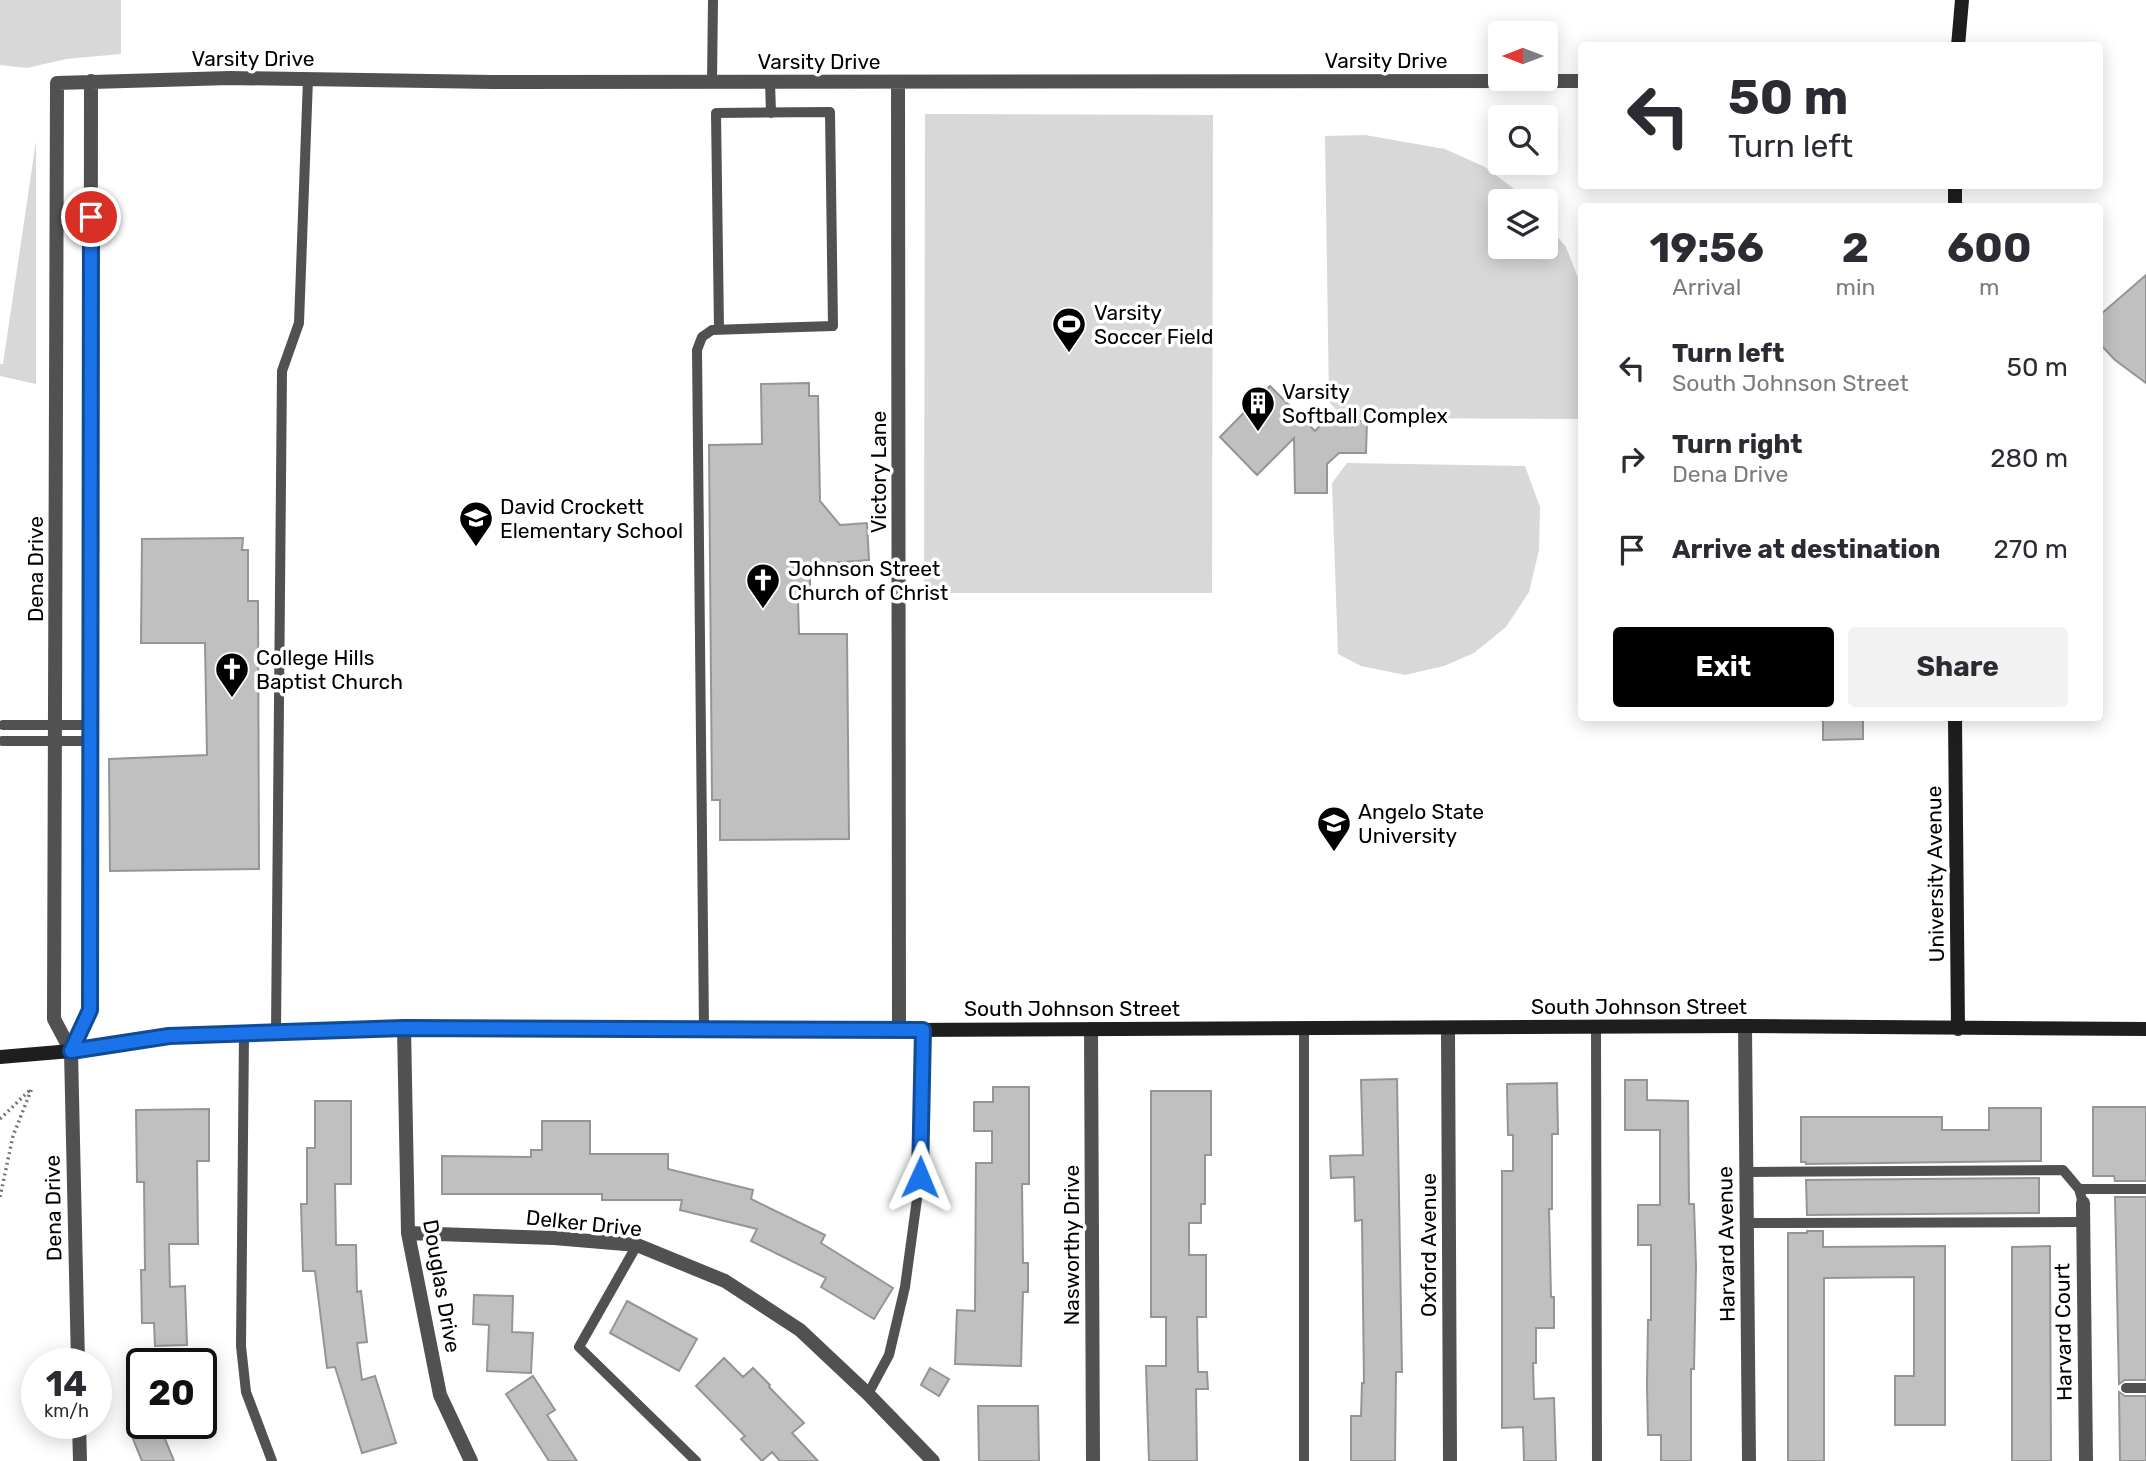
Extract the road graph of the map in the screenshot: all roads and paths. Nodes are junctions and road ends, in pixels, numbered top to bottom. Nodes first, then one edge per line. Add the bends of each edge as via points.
1 (713, 0) edge
2 (1962, 0) edge
3 (1958, 42) edge
4 (308, 79) junction
5 (91, 81) junction
6 (1578, 81) edge
7 (712, 82) junction
8 (770, 82) junction
9 (898, 82) junction
10 (57, 83) joint
11 (771, 113) junction
12 (719, 329) junction
13 (1955, 721) edge
14 (3, 725) dead end
15 (55, 725) junction
16 (91, 725) junction
17 (2, 741) dead end
18 (55, 741) junction
19 (91, 741) junction
20 (1596, 1027) junction
21 (1745, 1027) junction
22 (404, 1028) junction
23 (1304, 1028) junction
24 (1448, 1028) junction
25 (704, 1029) junction
26 (1091, 1029) junction
27 (1958, 1029) junction
28 (2146, 1029) edge
29 (899, 1030) junction
30 (923, 1030) junction
31 (244, 1032) junction
32 (276, 1032) junction
33 (71, 1051) junction
34 (0, 1057) edge
35 (0, 1119) edge
36 (1746, 1172) junction
37 (2146, 1189) edge
38 (2081, 1196) junction
39 (0, 1197) edge
40 (2083, 1222) junction
41 (1747, 1223) junction
42 (408, 1233) junction
43 (637, 1245) junction
44 (78, 1348) edge
45 (2126, 1388) dead end
46 (2146, 1388) edge
47 (868, 1394) junction
48 (79, 1439) edge
49 (80, 1461) edge
50 (272, 1461) edge
51 (471, 1461) edge
52 (696, 1461) edge
53 (933, 1461) edge
54 (1093, 1461) edge
55 (1304, 1461) edge
56 (1450, 1461) edge
57 (1597, 1461) edge
58 (1749, 1461) edge
59 (2086, 1461) edge

1 - 7 lane
2 - 3 main road
4 - 5 street, Varsity Drive
4 - 7 street, Varsity Drive
4 - 32 lane via 299,323 282,370
5 - 10 street, Varsity Drive
5 - 16 street, Dena Drive
6 - 9 street, Varsity Drive
7 - 8 street, Varsity Drive
8 - 9 street, Varsity Drive
8 - 11 lane
9 - 29 street, Victory Lane
10 - 15 street, Dena Drive
11 - 12 lane via 716,113
11 - 12 lane via 830,112 833,326
12 - 25 lane via 702,337 697,357
13 - 27 main road, University Avenue
14 - 15 lane
15 - 16 lane
15 - 18 street, Dena Drive
16 - 19 street, Dena Drive
17 - 18 lane
18 - 19 lane
18 - 33 street, Dena Drive via 54,1019
19 - 33 street, Dena Drive via 90,1010
20 - 21 main road, South Johnson Street
20 - 24 main road, South Johnson Street
20 - 57 lane
21 - 27 main road, South Johnson Street
21 - 36 street, Harvard Avenue
22 - 25 main road, South Johnson Street
22 - 32 main road, South Johnson Street
22 - 42 street, Douglas Drive
23 - 24 main road, South Johnson Street
23 - 26 main road, South Johnson Street
23 - 55 lane
24 - 56 street, Oxford Avenue
25 - 29 main road, South Johnson Street
26 - 30 main road, South Johnson Street
26 - 54 street, Nasworthy Drive
27 - 28 main road, South Johnson Street
29 - 30 main road, South Johnson Street
30 - 47 lane via 920,1177 905,1287 889,1355
31 - 32 main road, South Johnson Street
31 - 33 main road, South Johnson Street via 169,1036
31 - 50 lane via 241,1346 246,1392
33 - 34 main road, South Johnson Street
33 - 44 street, Dena Drive
35 - 39 path via 32,1088 13,1136
36 - 38 lane via 2063,1170
36 - 41 street, Harvard Avenue
37 - 38 lane
38 - 40 street, Harvard Court
40 - 41 lane
40 - 59 street, Harvard Court
41 - 58 street, Harvard Avenue
42 - 43 street, Delker Drive
42 - 51 street, Douglas Drive via 440,1395
43 - 47 street, Delker Drive via 725,1281 800,1330
43 - 52 lane via 579,1347
45 - 46 lane
47 - 53 street, Delker Drive
48 - 49 street

